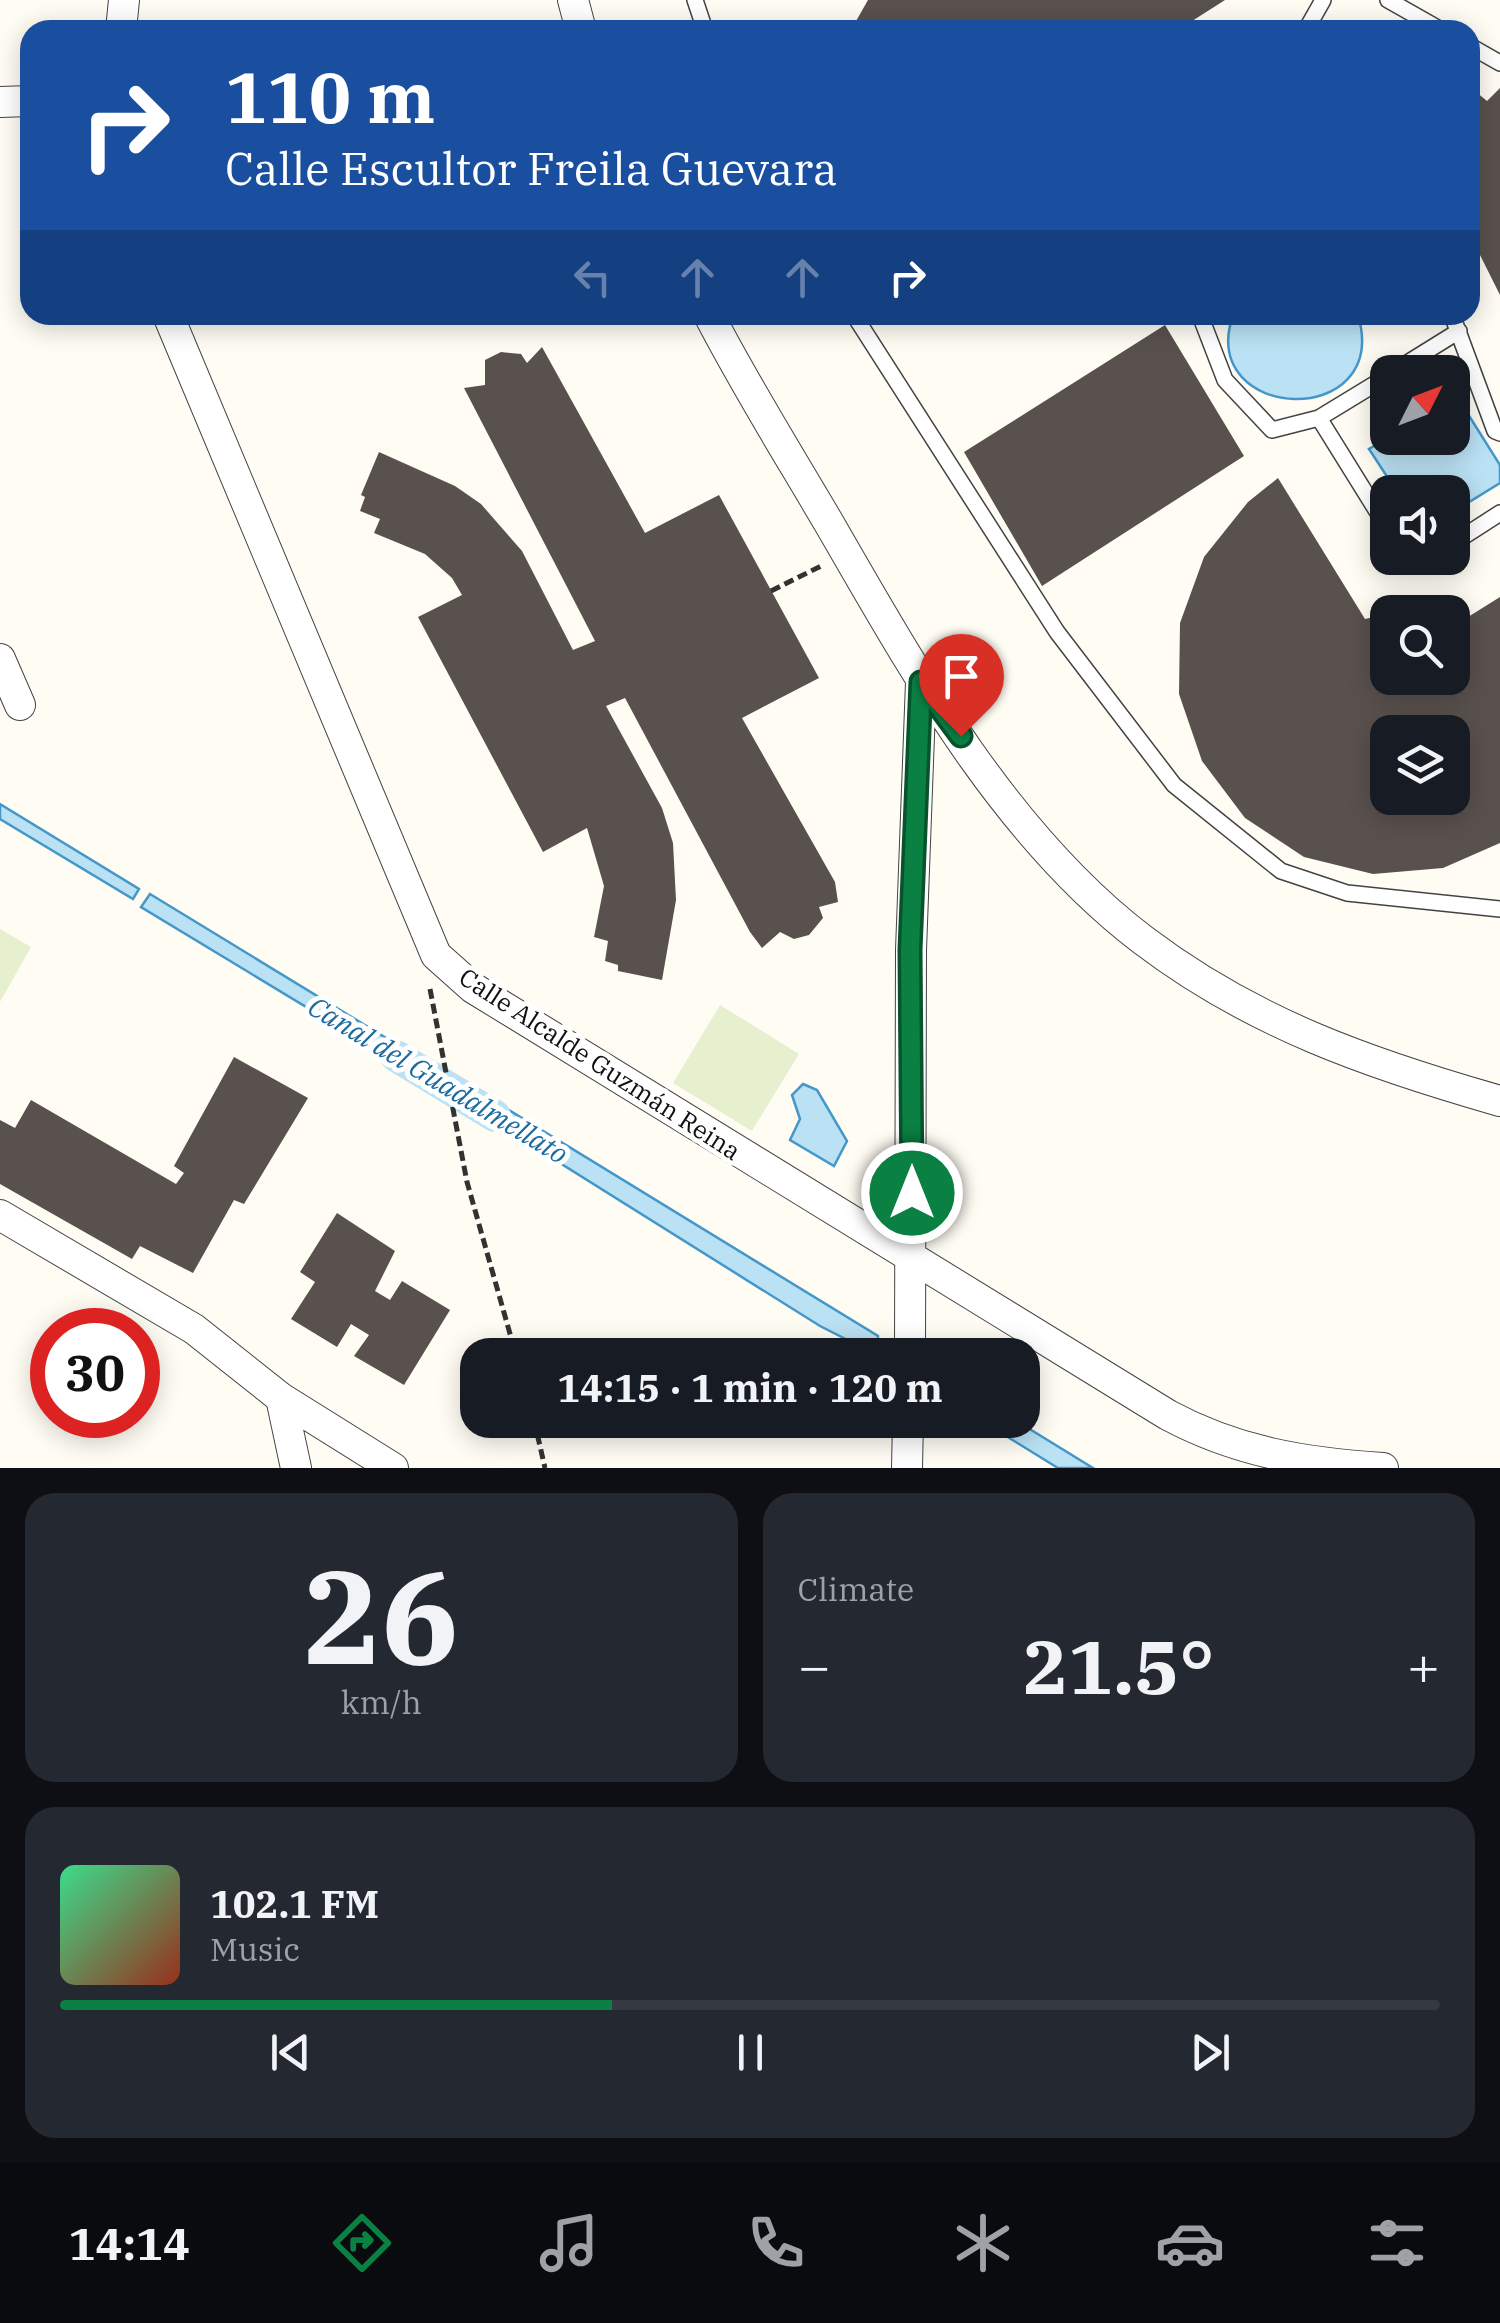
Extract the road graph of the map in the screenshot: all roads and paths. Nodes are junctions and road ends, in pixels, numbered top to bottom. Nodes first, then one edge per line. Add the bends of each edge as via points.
1 (1388, 0) edge
2 (1423, 20) edge
3 (172, 325) edge
4 (714, 325) edge
5 (860, 325) edge
6 (1204, 325) edge
7 (1457, 325) edge
8 (1460, 331) junction
9 (1421, 355) edge
10 (1370, 387) edge
11 (1320, 418) junction
12 (1500, 433) edge
13 (1370, 500) edge
14 (1500, 513) edge
15 (1470, 532) edge
16 (846, 554) junction
17 (771, 590) dead end
18 (0, 659) edge
19 (921, 682) junction
20 (20, 705) dead end
21 (1500, 908) edge
22 (436, 955) junction
23 (1500, 1101) edge
24 (0, 1216) edge
25 (912, 1260) junction
26 (511, 1338) edge
27 (910, 1338) edge
28 (282, 1398) junction
29 (538, 1438) edge
30 (908, 1438) edge
31 (296, 1468) edge
32 (393, 1468) edge
33 (545, 1468) edge
34 (907, 1468) edge
35 (1382, 1468) edge

1 - 2 lane
3 - 22 street, Calle Alcalde Guzmán Reina
4 - 16 street
5 - 21 lane via 1057,632 1174,785 1281,871 1347,893
6 - 11 lane via 1225,380 1272,430
7 - 8 lane
8 - 9 lane
8 - 12 lane
10 - 11 lane
11 - 13 lane
14 - 15 lane
16 - 17 path
16 - 19 street
18 - 20 street
19 - 23 street via 1020,816 1142,940 1320,1045
19 - 25 street via 910,950
22 - 25 street, Calle Alcalde Guzmán Reina via 473,988
22 - 26 path via 430,986 448,1102
24 - 28 street via 194,1329
25 - 27 street
25 - 35 street, Calle Alcalde Guzmán Reina via 1202,1433 1299,1461
28 - 31 street
28 - 32 street
29 - 33 path
30 - 34 street

